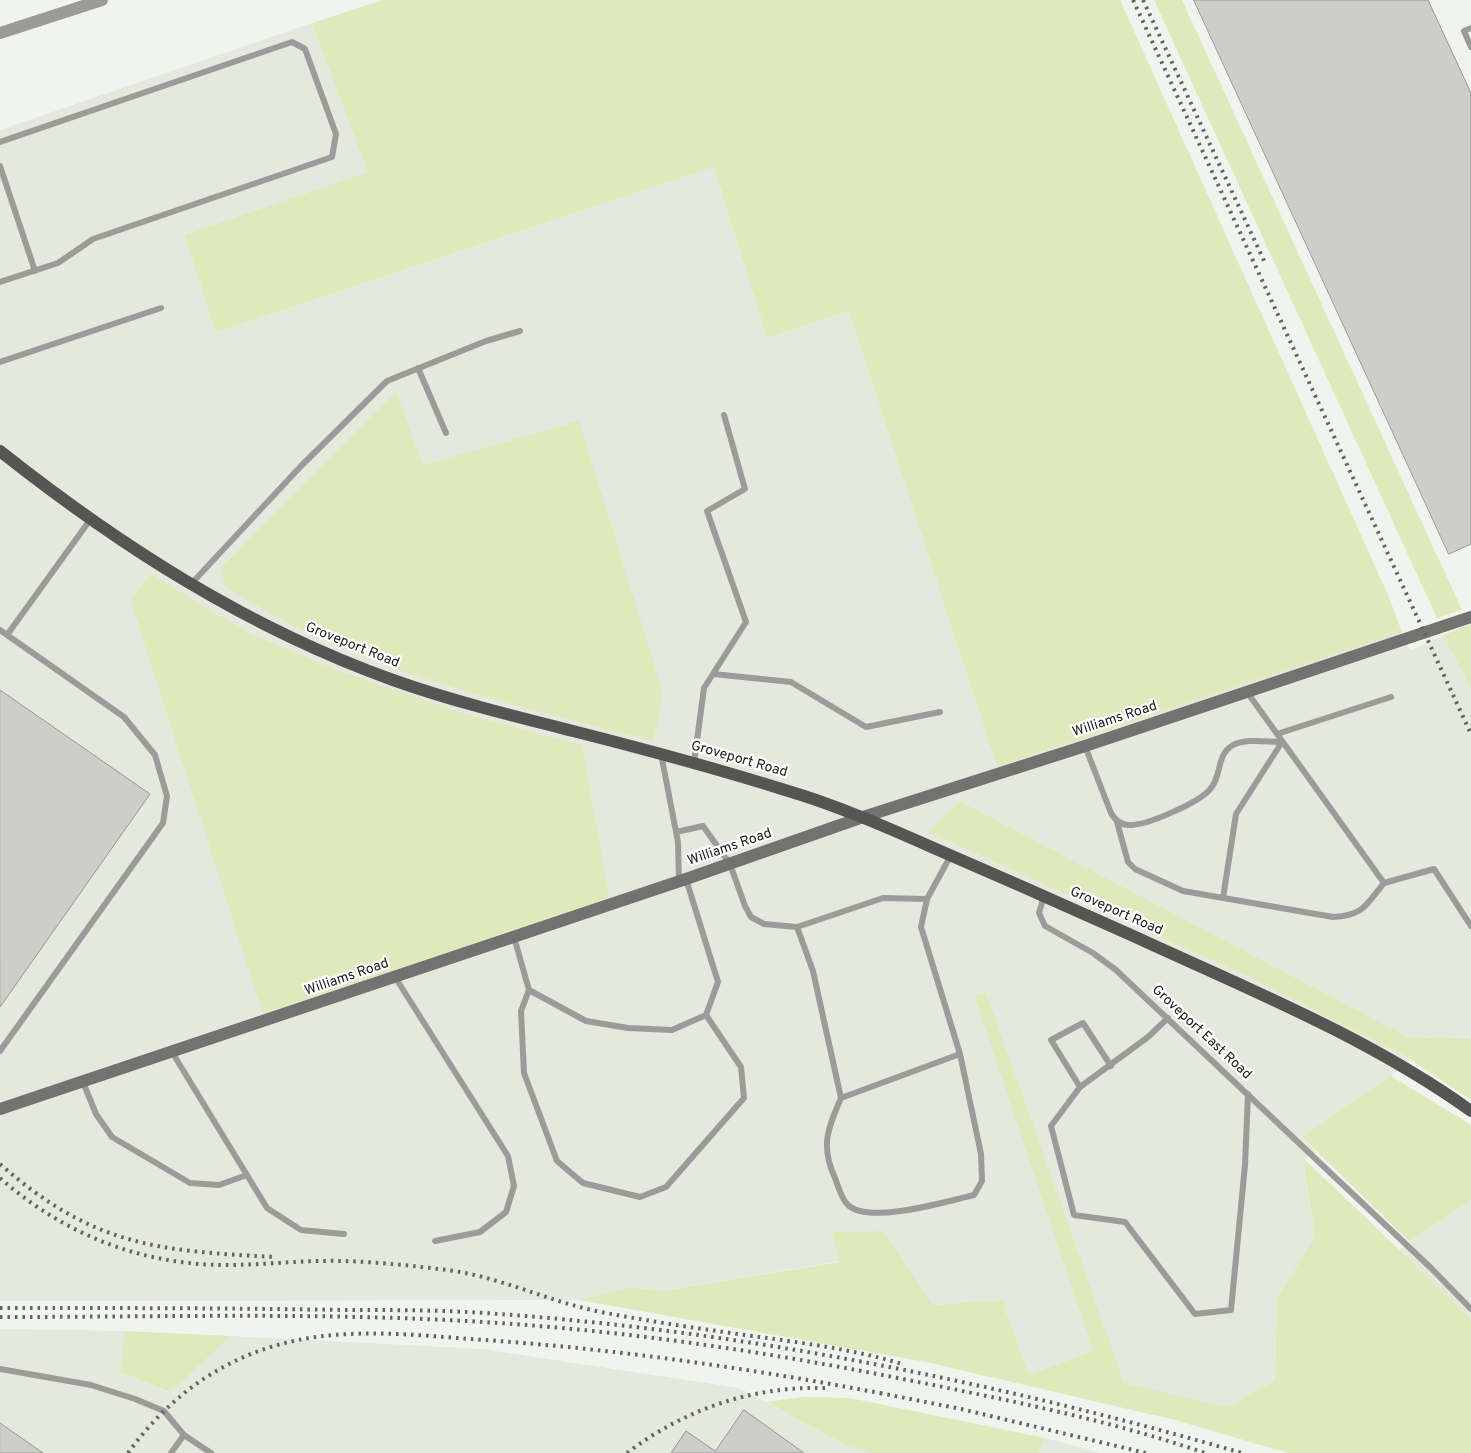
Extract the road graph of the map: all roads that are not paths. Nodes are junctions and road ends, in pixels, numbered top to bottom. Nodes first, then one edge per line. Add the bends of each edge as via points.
1 (102, 0) edge
2 (1471, 28) edge
3 (0, 33) edge
4 (1471, 47) edge
5 (0, 142) edge
6 (0, 166) edge
7 (35, 271) junction
8 (0, 282) edge
9 (161, 308) dead end
10 (520, 331) dead end
11 (0, 362) edge
12 (418, 368) junction
13 (724, 415) dead end
14 (446, 433) dead end
15 (0, 451) edge
16 (90, 520) junction
17 (190, 585) junction
18 (1471, 617) edge
19 (0, 630) edge
20 (7, 635) junction
21 (713, 674) junction
22 (1247, 692) junction
23 (1391, 697) dead end
24 (940, 712) dead end
25 (1276, 734) junction
26 (1282, 742) junction
27 (1085, 746) junction
28 (661, 754) junction
29 (694, 763) junction
30 (863, 817) junction
31 (1117, 822) junction
32 (676, 832) junction
33 (951, 855) junction
34 (730, 864) junction
35 (682, 881) junction
36 (1384, 883) junction
37 (1044, 896) junction
38 (1223, 898) junction
39 (927, 899) junction
40 (1471, 926) edge
41 (797, 927) junction
42 (514, 937) junction
43 (395, 977) junction
44 (529, 990) junction
45 (706, 1015) junction
46 (1168, 1018) junction
47 (0, 1051) edge
48 (172, 1052) junction
49 (960, 1054) junction
50 (1111, 1066) junction
51 (83, 1082) junction
52 (1080, 1087) junction
53 (1248, 1094) junction
54 (841, 1098) junction
55 (0, 1109) edge
56 (1471, 1111) edge
57 (247, 1175) junction
58 (344, 1234) dead end
59 (435, 1241) dead end
60 (1471, 1309) edge
61 (0, 1369) edge
62 (184, 1435) junction
63 (170, 1453) edge
64 (212, 1453) edge

1 - 3 street
2 - 4 lane via 1464,31
5 - 7 lane via 292,42 306,49 336,134 332,156 93,239 58,263
6 - 7 lane
7 - 8 lane
9 - 11 lane
10 - 12 lane
12 - 14 lane
12 - 17 lane via 387,381 300,466
13 - 21 lane via 745,489 707,511 746,622
15 - 16 main road, Groveport Road
16 - 17 main road, Groveport Road
16 - 20 lane
17 - 28 main road, Groveport Road via 292,638 394,680
18 - 22 main road, Williams Road
19 - 20 lane
20 - 47 lane via 124,716 155,754 167,796 163,823
21 - 24 lane via 790,682 866,727
21 - 29 lane via 704,688
22 - 25 lane
22 - 27 main road, Williams Road
23 - 25 lane
25 - 26 lane
26 - 31 lane via 1240,742 1233,745 1223,755 1213,787 1204,796 1184,808 1137,824 1128,826
26 - 36 lane
26 - 38 lane via 1236,814
27 - 30 main road, Williams Road
27 - 31 lane
28 - 29 main road, Groveport Road
28 - 32 lane
29 - 30 main road, Groveport Road via 790,791
30 - 33 main road, Groveport Road
30 - 34 main road, Williams Road
31 - 38 lane via 1128,862 1135,869 1183,891
32 - 34 lane via 702,826
32 - 35 lane
33 - 37 main road, Groveport Road
33 - 39 lane
34 - 35 main road, Williams Road
34 - 41 lane via 751,917 764,924
35 - 42 main road, Williams Road
35 - 45 lane via 718,982
36 - 38 lane via 1360,912 1347,916 1333,917
36 - 40 lane via 1434,869
37 - 46 lane, Groveport East Road via 1039,913 1045,926 1116,970
37 - 56 main road, Groveport Road via 1342,1034 1421,1078
39 - 41 lane via 883,898
39 - 49 lane via 921,927
41 - 54 lane via 813,971
42 - 43 main road, Williams Road
42 - 44 lane
43 - 48 main road, Williams Road
43 - 59 lane via 508,1156 514,1186 506,1212 480,1232
44 - 45 lane via 586,1021 628,1028 672,1030
44 - 45 lane via 521,1011 524,1073 557,1161 583,1183 640,1197 666,1187 744,1098 741,1067
46 - 50 lane
46 - 53 lane, Groveport East Road
48 - 51 main road, Williams Road
48 - 57 lane
49 - 54 lane
49 - 54 lane via 981,1154 982,1181 974,1195 899,1213 859,1211 847,1205 826,1150 828,1129
50 - 52 lane
50 - 52 lane via 1083,1023 1051,1040
51 - 55 main road, Williams Road
51 - 57 lane via 96,1114 112,1137 190,1183 219,1185
52 - 53 lane via 1051,1126 1074,1215 1124,1222 1195,1314 1231,1310 1245,1165
53 - 60 lane, Groveport East Road
57 - 58 lane via 267,1208 301,1230
61 - 62 lane via 91,1385 135,1399 164,1411
62 - 63 lane
62 - 64 lane

